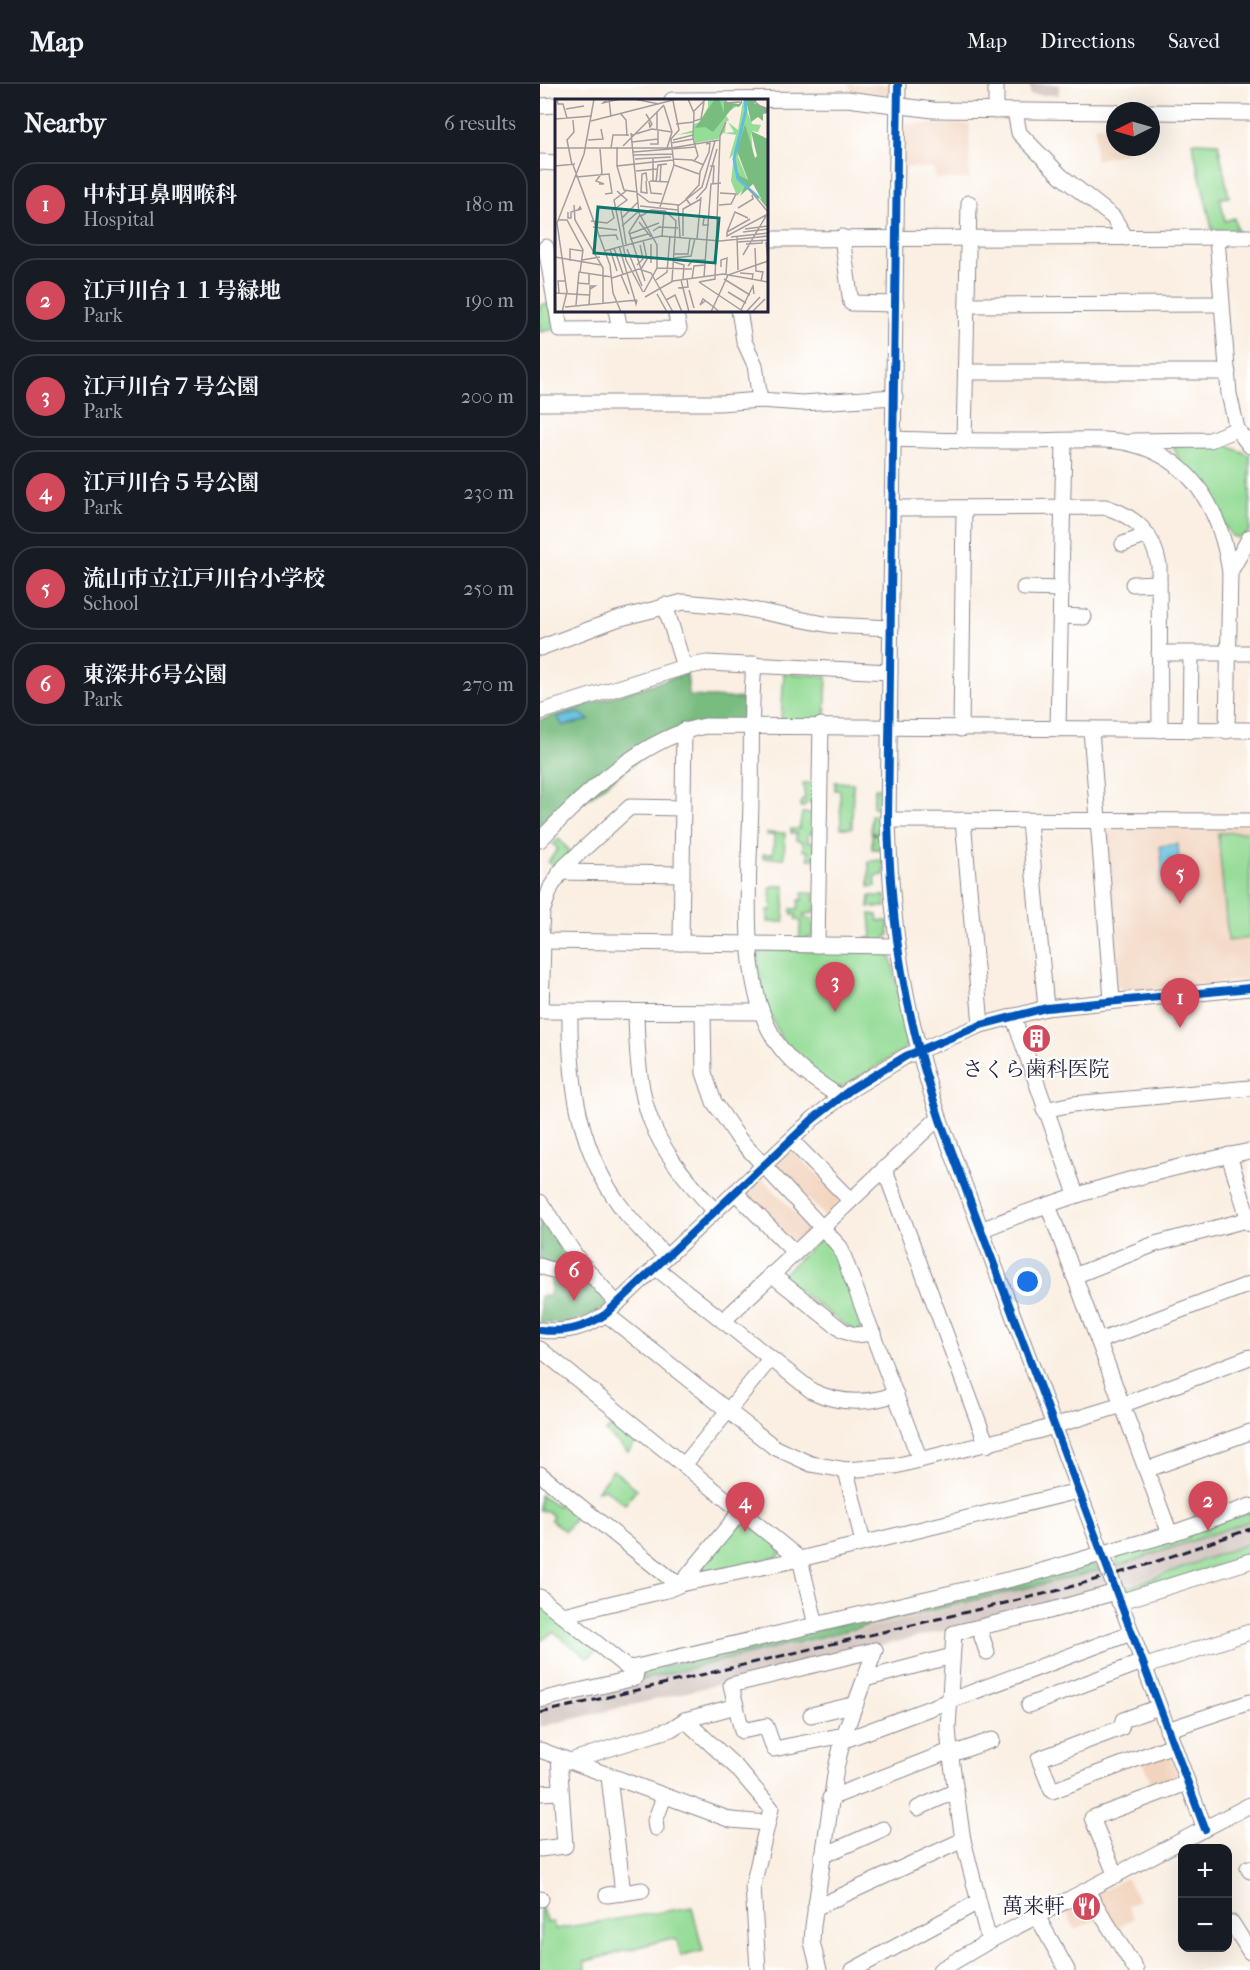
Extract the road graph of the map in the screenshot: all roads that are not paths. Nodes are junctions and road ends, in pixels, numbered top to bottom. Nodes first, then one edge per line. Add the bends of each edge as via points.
1 (898, 84) edge
2 (996, 84) edge
3 (710, 91) edge
4 (696, 99) edge
5 (555, 105) edge
6 (898, 105) junction
7 (540, 106) edge
8 (996, 111) junction
9 (1015, 111) junction
10 (1106, 112) edge
11 (1160, 112) edge
12 (1250, 113) edge
13 (540, 162) edge
14 (555, 163) edge
15 (969, 203) dead end
16 (842, 237) junction
17 (896, 237) junction
18 (1125, 237) junction
19 (1250, 237) edge
20 (968, 238) junction
21 (1217, 238) junction
22 (768, 239) edge
23 (548, 246) edge
24 (555, 295) edge
25 (896, 304) junction
26 (1221, 304) junction
27 (967, 305) junction
28 (557, 312) edge
29 (616, 312) edge
30 (675, 312) edge
31 (739, 312) edge
32 (620, 329) junction
33 (967, 372) junction
34 (1228, 372) junction
35 (895, 397) junction
36 (760, 400) junction
37 (540, 403) edge
38 (1237, 429) junction
39 (894, 439) junction
40 (964, 441) junction
41 (1064, 441) junction
42 (1118, 441) junction
43 (1250, 446) edge
44 (893, 508) junction
45 (1064, 508) junction
46 (964, 509) junction
47 (1148, 535) junction
48 (1250, 537) edge
49 (1123, 544) dead end
50 (1230, 572) junction
51 (1160, 583) junction
52 (1133, 584) dead end
53 (1024, 588) dead end
54 (1062, 589) junction
55 (665, 605) junction
56 (1062, 616) junction
57 (1084, 617) dead end
58 (891, 628) junction
59 (540, 648) edge
60 (1159, 653) junction
61 (1228, 653) junction
62 (1250, 653) edge
63 (1191, 654) junction
64 (754, 663) junction
65 (684, 667) junction
66 (890, 672) junction
67 (540, 712) edge
68 (753, 725) junction
69 (821, 725) junction
70 (890, 727) junction
71 (961, 729) junction
72 (1058, 729) junction
73 (684, 730) junction
74 (1091, 730) junction
75 (1160, 730) junction
76 (1250, 730) edge
77 (1190, 731) junction
78 (1227, 731) junction
79 (682, 808) junction
80 (888, 820) junction
81 (963, 820) junction
82 (1098, 820) junction
83 (1029, 821) junction
84 (1250, 821) edge
85 (540, 840) edge
86 (560, 872) junction
87 (682, 874) junction
88 (543, 942) junction
89 (681, 943) junction
90 (750, 944) junction
91 (817, 945) junction
92 (896, 946) junction
93 (1250, 988) edge
94 (1112, 1000) junction
95 (1046, 1008) junction
96 (541, 1011) edge
97 (570, 1011) junction
98 (636, 1012) junction
99 (762, 1012) junction
100 (703, 1014) junction
101 (1013, 1016) junction
102 (981, 1025) junction
103 (918, 1050) junction
104 (1250, 1088) edge
105 (840, 1097) junction
106 (1044, 1110) junction
107 (940, 1120) junction
108 (791, 1140) junction
109 (1250, 1151) edge
110 (1229, 1155) junction
111 (763, 1166) junction
112 (884, 1168) junction
113 (735, 1192) junction
114 (1076, 1194) junction
115 (850, 1200) junction
116 (540, 1202) edge
117 (1048, 1205) junction
118 (715, 1211) junction
119 (1249, 1221) edge
120 (822, 1227) junction
121 (981, 1230) junction
122 (795, 1253) junction
123 (661, 1262) junction
124 (771, 1274) junction
125 (1074, 1276) junction
126 (1250, 1284) edge
127 (612, 1309) junction
128 (723, 1321) junction
129 (540, 1330) edge
130 (873, 1333) junction
131 (1099, 1341) junction
132 (540, 1349) edge
133 (1250, 1357) edge
134 (771, 1359) junction
135 (896, 1394) junction
136 (1122, 1405) junction
137 (727, 1412) junction
138 (1054, 1426) junction
139 (1250, 1432) edge
140 (987, 1445) junction
141 (920, 1460) junction
142 (684, 1466) junction
143 (846, 1470) junction
144 (1146, 1470) junction
145 (540, 1474) edge
146 (1078, 1491) junction
147 (1250, 1506) edge
148 (741, 1511) junction
149 (1170, 1534) junction
150 (863, 1543) junction
151 (1102, 1556) junction
152 (800, 1559) junction
153 (1250, 1561) edge
154 (681, 1584) junction
155 (540, 1597) edge
156 (1118, 1597) junction
157 (563, 1615) junction
158 (816, 1625) junction
159 (979, 1628) junction
160 (1250, 1632) edge
161 (1131, 1633) junction
162 (987, 1652) dead end
163 (952, 1656) junction
164 (1143, 1664) junction
165 (637, 1667) junction
166 (865, 1678) junction
167 (540, 1700) edge
168 (1250, 1702) edge
169 (949, 1703) junction
170 (856, 1704) junction
171 (1029, 1705) dead end
172 (736, 1706) junction
173 (1159, 1707) junction
174 (811, 1715) dead end
175 (685, 1720) junction
176 (1167, 1730) junction
177 (843, 1738) junction
178 (992, 1740) dead end
179 (1173, 1745) junction
180 (540, 1750) edge
181 (951, 1753) junction
182 (564, 1759) junction
183 (609, 1778) junction
184 (1187, 1783) junction
185 (956, 1791) junction
186 (540, 1792) edge
187 (559, 1792) junction
188 (664, 1797) junction
189 (830, 1798) junction
190 (1250, 1805) edge
191 (918, 1808) dead end
192 (768, 1823) junction
193 (656, 1828) dead end
194 (883, 1829) dead end
195 (1205, 1830) junction
196 (963, 1840) junction
197 (540, 1849) edge
198 (822, 1856) junction
199 (1116, 1876) junction
200 (642, 1890) dead end
201 (1087, 1891) junction
202 (623, 1893) junction
203 (608, 1895) dead end
204 (978, 1902) junction
205 (815, 1908) junction
206 (1037, 1916) junction
207 (1232, 1923) dead end
208 (988, 1941) junction
209 (1250, 1952) edge
210 (946, 1968) edge
211 (758, 1970) edge
212 (819, 1970) edge
213 (853, 1970) edge
214 (1066, 1970) edge
215 (1136, 1970) edge

1 - 6 street
2 - 8 street
3 - 4 street
3 - 6 street
5 - 7 street
6 - 8 street
6 - 17 street
8 - 9 street
9 - 10 street
9 - 18 street via 1019,133 1061,177 1113,217
11 - 12 street
13 - 14 street
15 - 20 street
16 - 17 street
16 - 22 street
16 - 25 street via 851,303
17 - 20 street
17 - 25 street
18 - 20 street
18 - 21 street
19 - 21 street
20 - 27 street
21 - 26 street
23 - 24 street
25 - 35 street
26 - 27 street
26 - 34 street
27 - 33 street
28 - 32 street via 560,330
29 - 32 street
30 - 32 street via 679,329
31 - 36 street via 744,341 755,365
33 - 34 street
33 - 40 street
34 - 38 street
35 - 36 street via 801,403
35 - 39 street
36 - 37 street
38 - 42 street via 1210,440
38 - 43 street
39 - 40 street
39 - 44 street
40 - 41 street
41 - 42 street
41 - 45 street
42 - 50 street via 1167,460 1194,482 1218,520
44 - 46 street
44 - 58 street
45 - 46 street
45 - 47 street via 1106,507 1126,514
45 - 54 street
46 - 71 street
47 - 49 street
47 - 51 street via 1156,549
48 - 50 street
50 - 61 street
51 - 52 street
51 - 60 street
53 - 54 street
54 - 56 street
55 - 58 street via 683,602 738,607 830,625
55 - 59 street
55 - 65 street
56 - 57 street
56 - 72 street
58 - 66 street
60 - 63 street
60 - 75 street
61 - 62 street
61 - 63 street
61 - 78 street
63 - 77 street
64 - 65 street
64 - 66 street
64 - 68 street
65 - 67 street
66 - 70 street
68 - 69 street
68 - 73 street
68 - 90 street
69 - 70 street
69 - 91 street
70 - 71 street
70 - 80 street
71 - 72 street
72 - 74 street
73 - 79 street
73 - 85 street via 635,755
74 - 75 street
74 - 82 street
75 - 77 street
76 - 78 street
77 - 78 street
79 - 86 street via 630,807
79 - 87 street
80 - 81 street
80 - 92 street
81 - 83 street
81 - 102 street
82 - 83 street
82 - 84 street
82 - 94 street
83 - 95 street
86 - 87 street
86 - 88 street via 542,912
87 - 89 street
88 - 89 street
88 - 96 street
89 - 90 street
90 - 91 street
90 - 99 street
91 - 92 street
92 - 103 street
93 - 94 street
94 - 95 street
95 - 101 street
96 - 97 street
97 - 98 street
97 - 123 street via 571,1075 579,1120 591,1155
98 - 100 street
98 - 118 street via 639,1084 653,1128 677,1169
99 - 100 street
99 - 105 street via 788,1058
100 - 111 street via 703,1063 710,1093 731,1130
101 - 102 street
101 - 106 street
102 - 103 street
103 - 105 street
103 - 107 street
104 - 106 street
105 - 108 street
106 - 114 street
107 - 112 street
107 - 121 street
108 - 111 street
108 - 115 street
109 - 110 street
110 - 114 street via 1157,1170
110 - 119 street
111 - 113 street
111 - 120 street
112 - 115 street
112 - 140 street
113 - 118 street
113 - 122 street
114 - 117 street
115 - 120 street
116 - 127 street
117 - 121 street
117 - 125 street
118 - 123 street
119 - 125 street via 1155,1244
120 - 122 street
120 - 130 street via 840,1247
121 - 138 street
122 - 124 street
123 - 127 street
123 - 128 street
124 - 128 street
124 - 130 street via 843,1331 855,1335
125 - 131 street
126 - 131 street
127 - 129 street via 579,1328
127 - 137 street
128 - 134 street
130 - 135 street
131 - 136 street
132 - 142 street
133 - 136 street
134 - 135 street via 800,1383 831,1398 865,1401
134 - 137 street
135 - 141 street
136 - 138 street
136 - 144 street
137 - 142 street
137 - 143 street via 795,1458
138 - 140 street
138 - 146 street
139 - 144 street
140 - 141 street
141 - 143 street
142 - 148 street
143 - 150 street
144 - 149 street
145 - 154 street
146 - 150 street
146 - 151 street
147 - 149 street
148 - 152 street
148 - 154 street
149 - 151 street
150 - 152 street
151 - 156 street
151 - 158 street
152 - 154 street
152 - 158 street
153 - 156 street
154 - 157 street
155 - 157 street
156 - 159 street
156 - 161 street
157 - 165 street via 625,1666
158 - 165 street
159 - 162 street
159 - 163 street via 954,1633
160 - 164 street
161 - 164 street
161 - 169 street
163 - 166 street
163 - 169 street
164 - 171 street
164 - 173 street
165 - 167 street via 635,1678
166 - 170 street
166 - 172 street via 875,1650 731,1685
168 - 176 street
169 - 177 street
169 - 181 street
170 - 174 street
170 - 177 street
172 - 175 street
172 - 177 street via 742,1731 766,1726 774,1749
173 - 176 street
173 - 179 street via 1123,1720 1121,1728 1040,1759 1052,1791
175 - 182 street via 671,1729
175 - 192 street via 771,1808
176 - 179 street
177 - 189 street
178 - 181 street
179 - 184 street
180 - 182 street
181 - 185 street
181 - 189 street
182 - 183 street
182 - 187 street
183 - 188 street
183 - 202 street
184 - 195 street
184 - 199 street via 1092,1818
185 - 191 street
185 - 196 street
186 - 187 street
187 - 197 street via 565,1846
188 - 192 street via 731,1820
188 - 193 street
189 - 198 street
190 - 195 street
192 - 211 street via 753,1886
194 - 198 street
195 - 199 street
196 - 204 street
196 - 205 street
198 - 205 street
199 - 201 street
200 - 202 street
201 - 206 street
201 - 215 street
202 - 203 street
204 - 208 street
204 - 213 street
205 - 212 street via 812,1942
206 - 208 street
206 - 214 street
207 - 209 street
208 - 210 street

